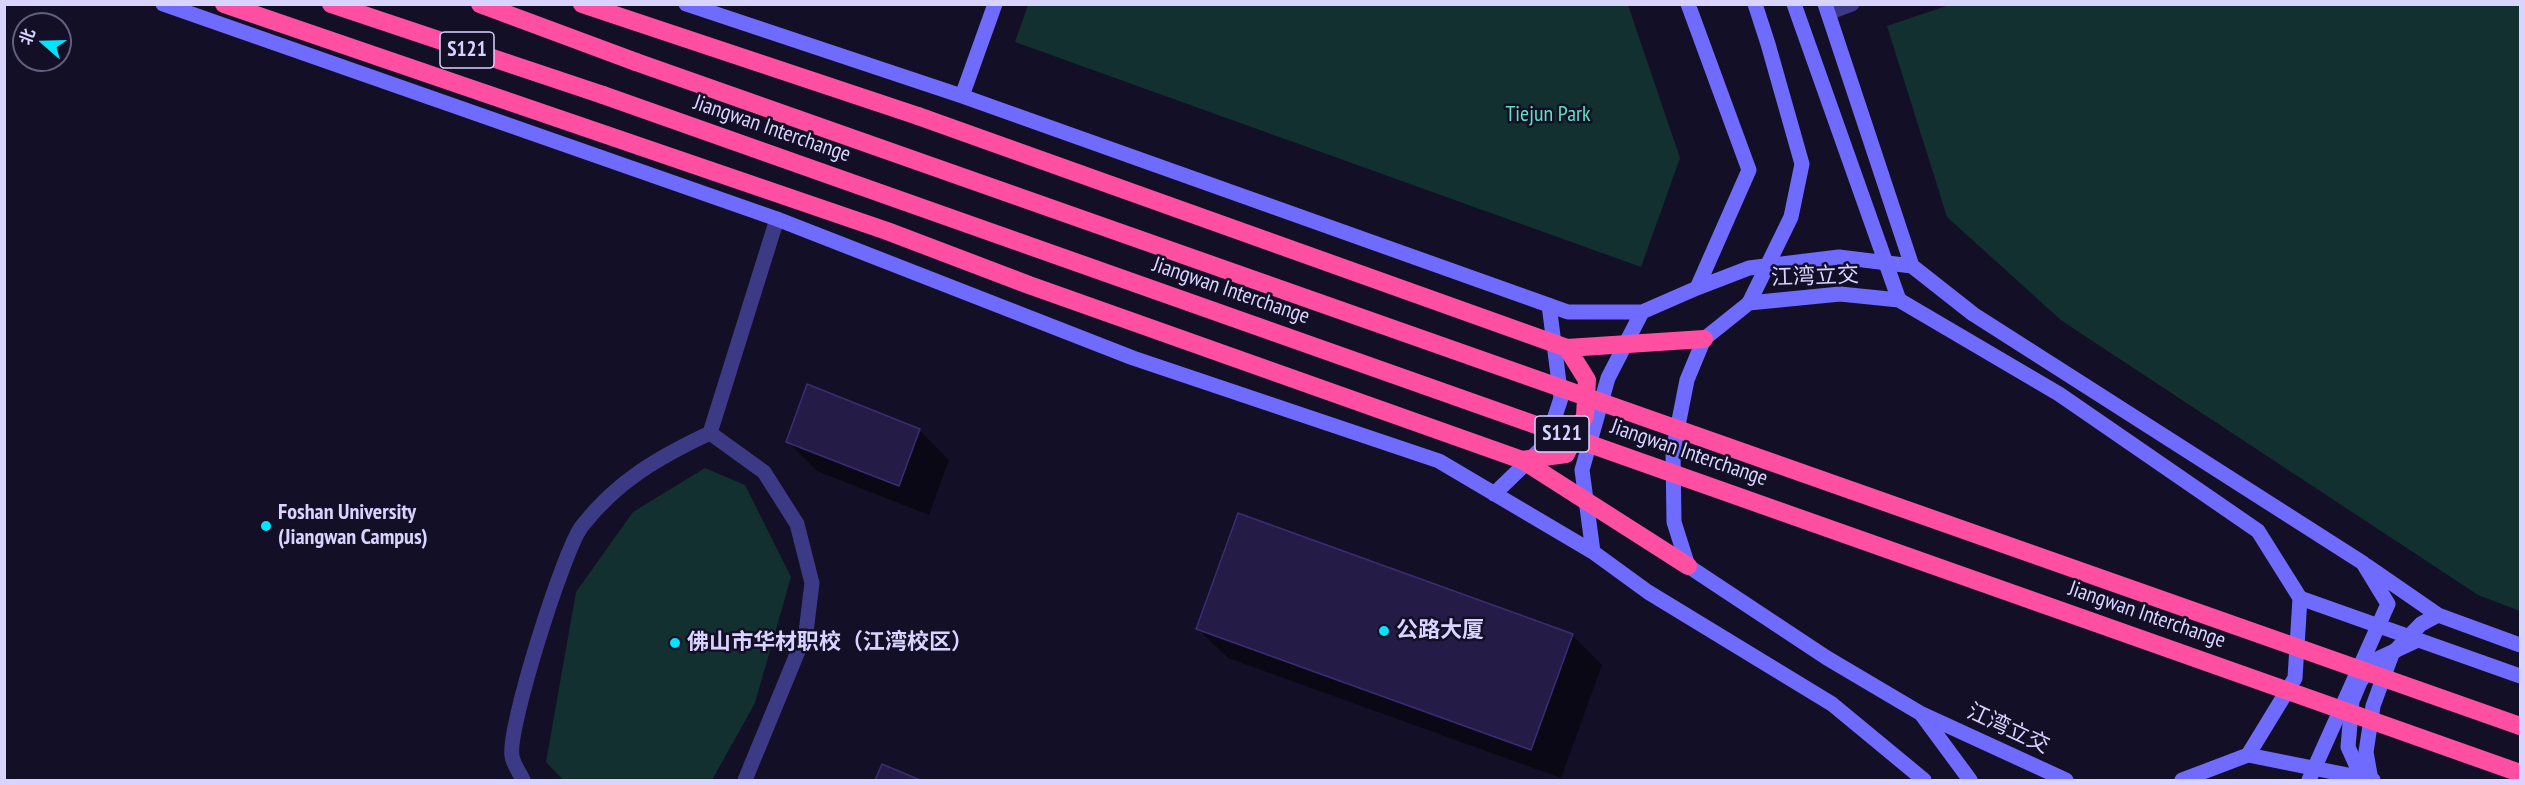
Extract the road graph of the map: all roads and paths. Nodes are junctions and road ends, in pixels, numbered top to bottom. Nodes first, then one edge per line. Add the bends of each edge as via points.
1 (163, 4) edge
2 (224, 4) edge
3 (331, 4) edge
4 (480, 4) edge
5 (582, 4) edge
6 (686, 4) edge
7 (994, 4) edge
8 (1688, 4) edge
9 (1755, 4) edge
10 (1794, 4) edge
11 (1852, 4) edge
12 (1826, 9) edge
13 (962, 96) junction
14 (777, 219) junction
15 (1912, 266) junction
16 (1697, 288) junction
17 (1899, 300) junction
18 (1749, 303) junction
19 (1549, 305) junction
20 (1642, 312) junction
21 (1704, 339) junction
22 (1566, 348) junction
23 (710, 434) junction
24 (1522, 460) junction
25 (1494, 494) junction
26 (1593, 552) junction
27 (2363, 563) junction
28 (1688, 566) junction
29 (2300, 598) junction
30 (2438, 615) junction
31 (2418, 640) junction
32 (2520, 645) edge
33 (2520, 676) edge
34 (1920, 713) junction
35 (2520, 726) edge
36 (2248, 755) junction
37 (2520, 773) edge
38 (2368, 779) edge
39 (523, 780) edge
40 (745, 780) edge
41 (1924, 780) edge
42 (1970, 780) edge
43 (2066, 780) edge
44 (2182, 780) edge
45 (2309, 780) edge

1 - 14 main road
2 - 24 highway via 887,231
3 - 37 highway, Jiangwan Interchange / S121, bridge via 603,95
4 - 35 highway, S121, bridge
5 - 22 highway, bridge via 918,116
6 - 13 main road
7 - 13 main road
8 - 16 main road via 1749,170
9 - 18 main road, bridge via 1802,164 1791,217
10 - 17 main road, bridge
11 - 12 street
12 - 15 main road
13 - 19 main road
14 - 23 street
14 - 25 main road via 1133,358 1439,461
15 - 16 main road via 1839,257 1749,268
15 - 27 main road via 1973,314
16 - 20 main road
17 - 18 main road, 江湾立交 via 1840,294
17 - 29 main road, 江湾立交 via 2059,394 2258,531
18 - 21 main road, 江湾立交
19 - 20 main road via 1568,312
19 - 25 main road via 1560,398 1546,444
20 - 26 main road via 1608,378 1582,470
21 - 22 highway, bridge
21 - 28 main road, 江湾立交, bridge via 1687,380 1673,451 1674,522
22 - 24 highway, bridge via 1587,380 1585,416 1566,454
23 - 39 street via 643,469 615,490 580,528 556,583 519,706 511,755
23 - 40 street via 764,472 797,524 812,582 806,632
24 - 28 highway, bridge
25 - 26 main road
26 - 41 main road via 1648,592 1832,704
27 - 30 main road
27 - 45 main road via 2388,604
28 - 34 main road, 江湾立交 via 1827,658
29 - 31 main road, bridge
29 - 36 main road, bridge via 2295,678
30 - 32 main road
30 - 38 main road via 2421,624 2392,654 2373,706 2366,752
31 - 33 main road, bridge
31 - 38 main road, bridge via 2375,660 2352,700 2348,747
34 - 42 main road
34 - 43 main road, 江湾立交
36 - 38 main road, bridge
36 - 44 main road

